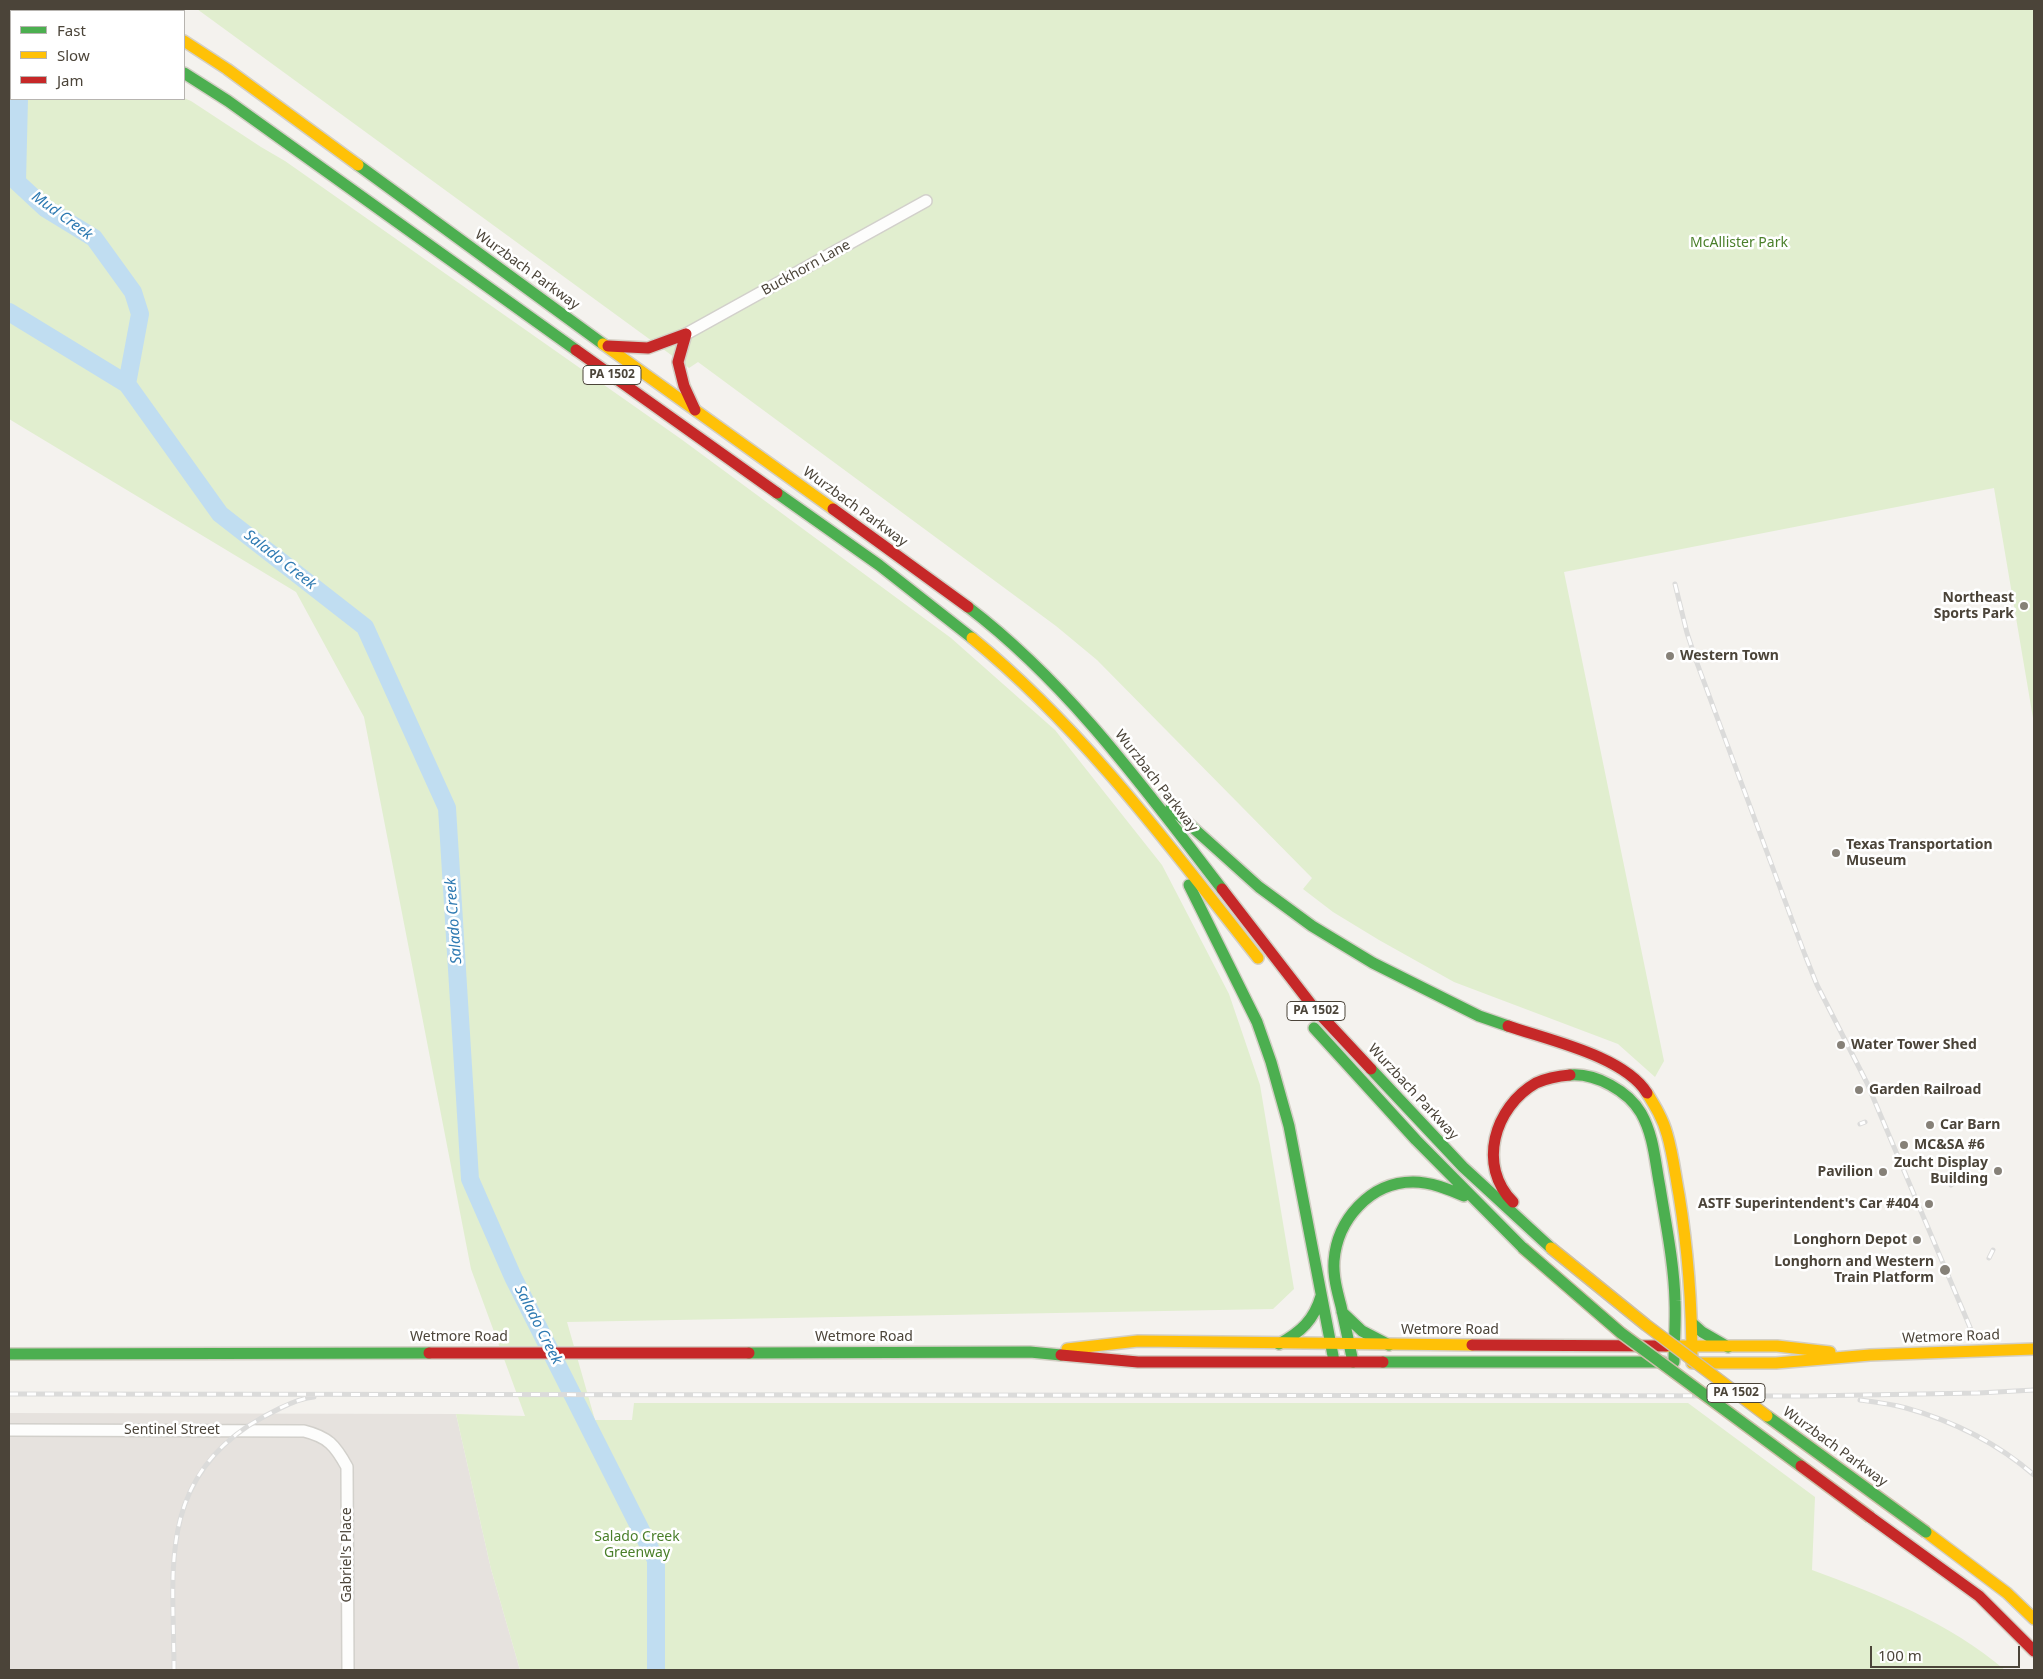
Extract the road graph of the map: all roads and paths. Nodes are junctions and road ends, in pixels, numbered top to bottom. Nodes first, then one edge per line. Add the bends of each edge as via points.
1 (185, 42) edge
2 (185, 74) edge
3 (926, 201) dead end
4 (686, 334) junction
5 (605, 346) junction
6 (696, 411) junction
7 (1112, 747) junction
8 (1165, 839) junction
9 (1266, 968) dead end
10 (1308, 1021) dead end
11 (1474, 1202) junction
12 (1551, 1248) junction
13 (1322, 1294) junction
14 (1675, 1302) junction
15 (1342, 1312) junction
16 (1692, 1323) junction
17 (1278, 1344) junction
18 (1331, 1344) junction
19 (1349, 1345) junction
20 (1389, 1345) junction
21 (1635, 1347) junction
22 (1674, 1347) junction
23 (1692, 1347) junction
24 (1728, 1347) junction
25 (2034, 1349) edge
26 (1030, 1352) junction
27 (9, 1354) edge
28 (1870, 1356) junction
29 (1334, 1362) junction
30 (1353, 1362) junction
31 (1674, 1362) junction
32 (1692, 1363) junction
33 (9, 1430) edge
34 (332, 1444) joint
35 (2034, 1619) edge
36 (2034, 1651) edge
37 (348, 1670) edge

1 - 5 main road, Wurzbach Parkway / PA 1502
2 - 8 main road, PA 1502 via 228,100 928,602 982,645 1059,717
3 - 4 street, Buckhorn Lane
4 - 5 main road via 648,348
4 - 6 main road via 678,362 684,386
5 - 6 main road, Wurzbach Parkway / PA 1502
6 - 7 main road, Wurzbach Parkway / PA 1502 via 984,620 1027,656
7 - 12 main road, Wurzbach Parkway / PA 1502 via 1314,1008 1464,1167
7 - 16 main road via 1164,802 1234,866 1312,926 1440,998 1479,1016 1602,1058 1626,1071 1643,1087 1659,1113 1673,1159
8 - 9 main road, PA 1502
8 - 13 main road via 1257,1022 1271,1062 1288,1126
10 - 11 main road, PA 1502 via 1373,1096
11 - 15 main road via 1441,1186 1422,1182 1391,1184 1369,1195 1350,1215 1337,1243 1334,1276
11 - 36 main road, PA 1502, bridge via 1621,1333 1979,1596
12 - 14 main road via 1501,1188 1493,1160 1496,1132 1511,1106 1539,1081 1555,1076 1590,1075 1628,1097 1646,1120 1656,1160
12 - 35 main road, Wurzbach Parkway / PA 1502, bridge via 1646,1325 2007,1593
13 - 17 main road via 1318,1309 1308,1324
13 - 18 main road
14 - 21 main road via 1655,1335
14 - 22 main road
15 - 19 main road
15 - 20 main road via 1362,1331
16 - 23 main road
16 - 24 main road
17 - 18 main road, Wetmore Road
17 - 26 main road, Wetmore Road via 1138,1341
18 - 19 main road, Wetmore Road
18 - 29 main road
19 - 20 main road, Wetmore Road
19 - 30 main road
20 - 21 main road, Wetmore Road
21 - 22 main road, Wetmore Road
22 - 23 main road, Wetmore Road
22 - 31 main road
23 - 24 main road, Wetmore Road
23 - 32 main road
24 - 28 main road, Wetmore Road via 1777,1346
25 - 28 main road, Wetmore Road
26 - 27 main road, Wetmore Road
26 - 29 main road, Wetmore Road via 1138,1362
28 - 32 main road, Wetmore Road via 1776,1363
29 - 30 main road, Wetmore Road
30 - 31 main road, Wetmore Road
31 - 32 main road, Wetmore Road
33 - 34 street, Sentinel Street via 304,1430 321,1435
34 - 37 street, Gabriel's Place via 347,1467

